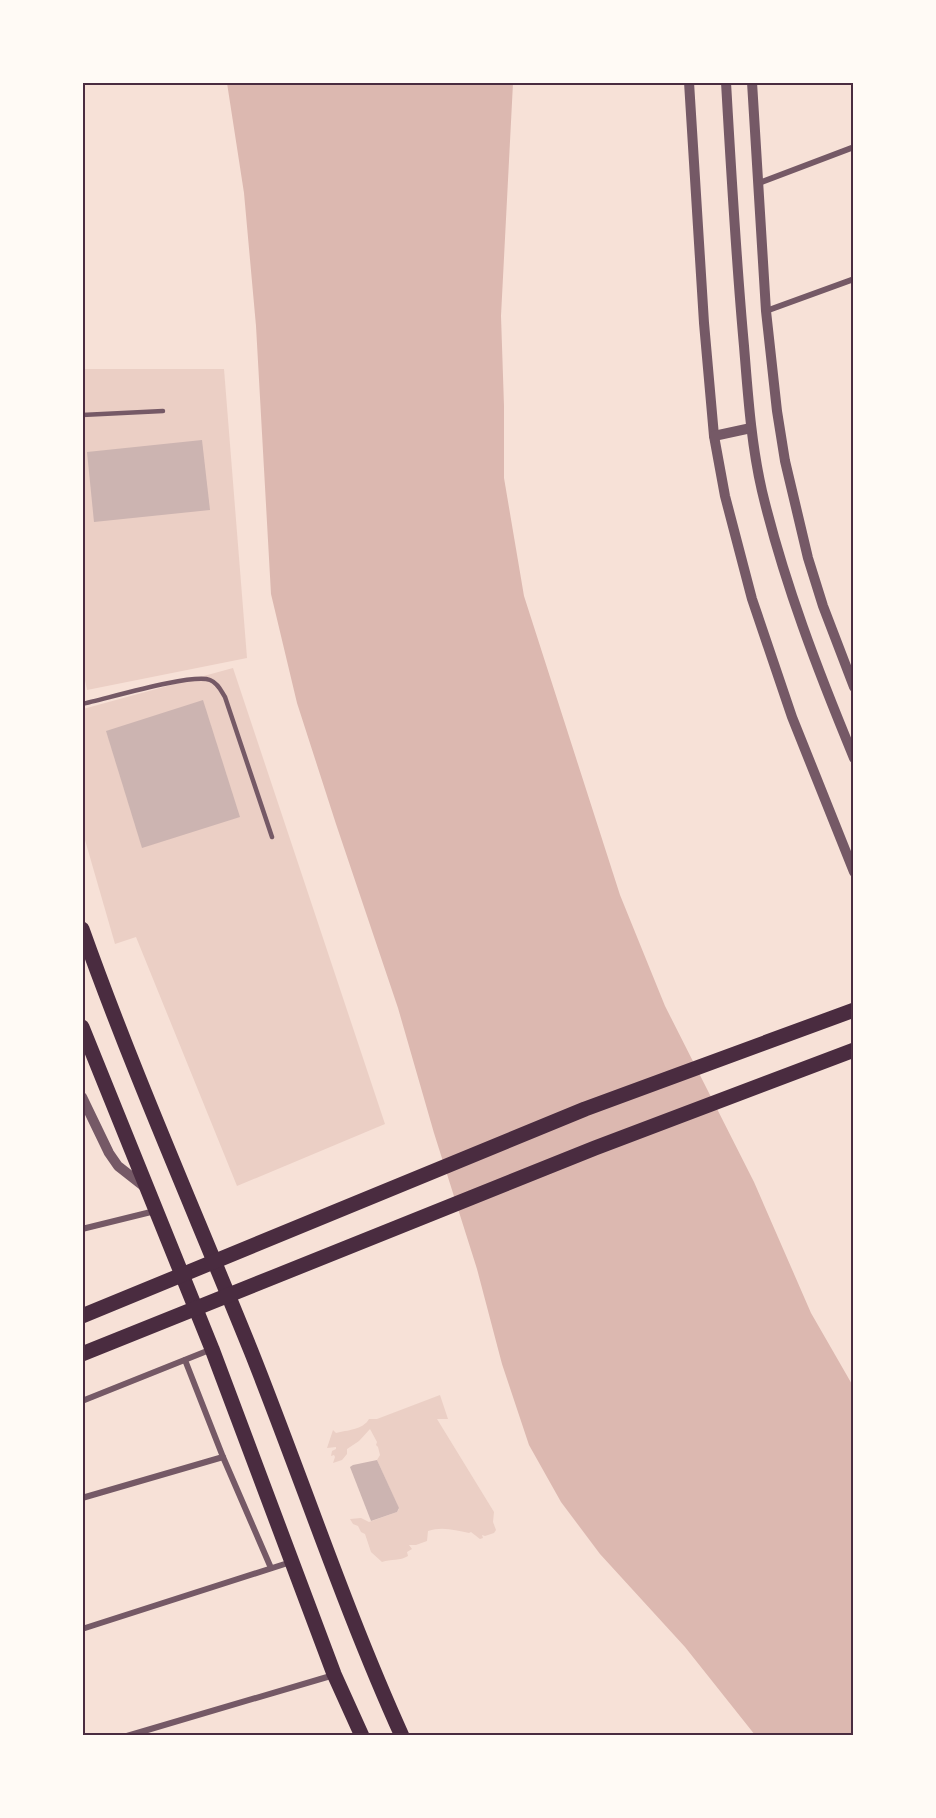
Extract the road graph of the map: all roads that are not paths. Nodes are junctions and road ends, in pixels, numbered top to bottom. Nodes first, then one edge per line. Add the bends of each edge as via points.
1 (689, 82) edge
2 (726, 82) edge
3 (752, 82) edge
4 (854, 147) edge
5 (759, 183) junction
6 (854, 279) edge
7 (766, 311) junction
8 (163, 411) dead end
9 (82, 415) edge
10 (751, 428) junction
11 (714, 436) junction
12 (854, 687) edge
13 (82, 704) edge
14 (850, 743) edge
15 (854, 758) edge
16 (272, 837) dead end
17 (854, 872) edge
18 (82, 929) edge
19 (854, 1010) edge
20 (82, 1027) edge
21 (854, 1050) edge
22 (82, 1097) edge
23 (146, 1188) junction
24 (156, 1211) junction
25 (82, 1229) edge
26 (82, 1316) edge
27 (212, 1349) junction
28 (82, 1354) edge
29 (185, 1360) junction
30 (82, 1401) edge
31 (223, 1457) junction
32 (82, 1498) edge
33 (292, 1562) junction
34 (271, 1568) junction
35 (82, 1629) edge
36 (334, 1674) junction
37 (127, 1736) edge
38 (362, 1736) edge
39 (402, 1736) edge

1 - 11 street
2 - 10 street
3 - 5 street
4 - 5 street
5 - 7 street
6 - 7 street
7 - 12 street via 777,411 796,510 823,606
8 - 9 lane
10 - 11 street
10 - 14 street via 762,490 790,590
11 - 17 street via 752,599 792,717
13 - 16 lane via 192,678 211,680 225,697
14 - 15 street
18 - 39 main road via 251,1353 372,1671
19 - 26 main road via 585,1109
20 - 23 main road
21 - 28 main road via 595,1148
22 - 23 street via 118,1166
23 - 24 main road
24 - 25 street
24 - 27 main road
27 - 29 street
27 - 33 main road
29 - 30 street
29 - 31 street
31 - 32 street
31 - 34 street
33 - 34 street
33 - 36 main road
34 - 35 street
36 - 37 street
36 - 38 main road

